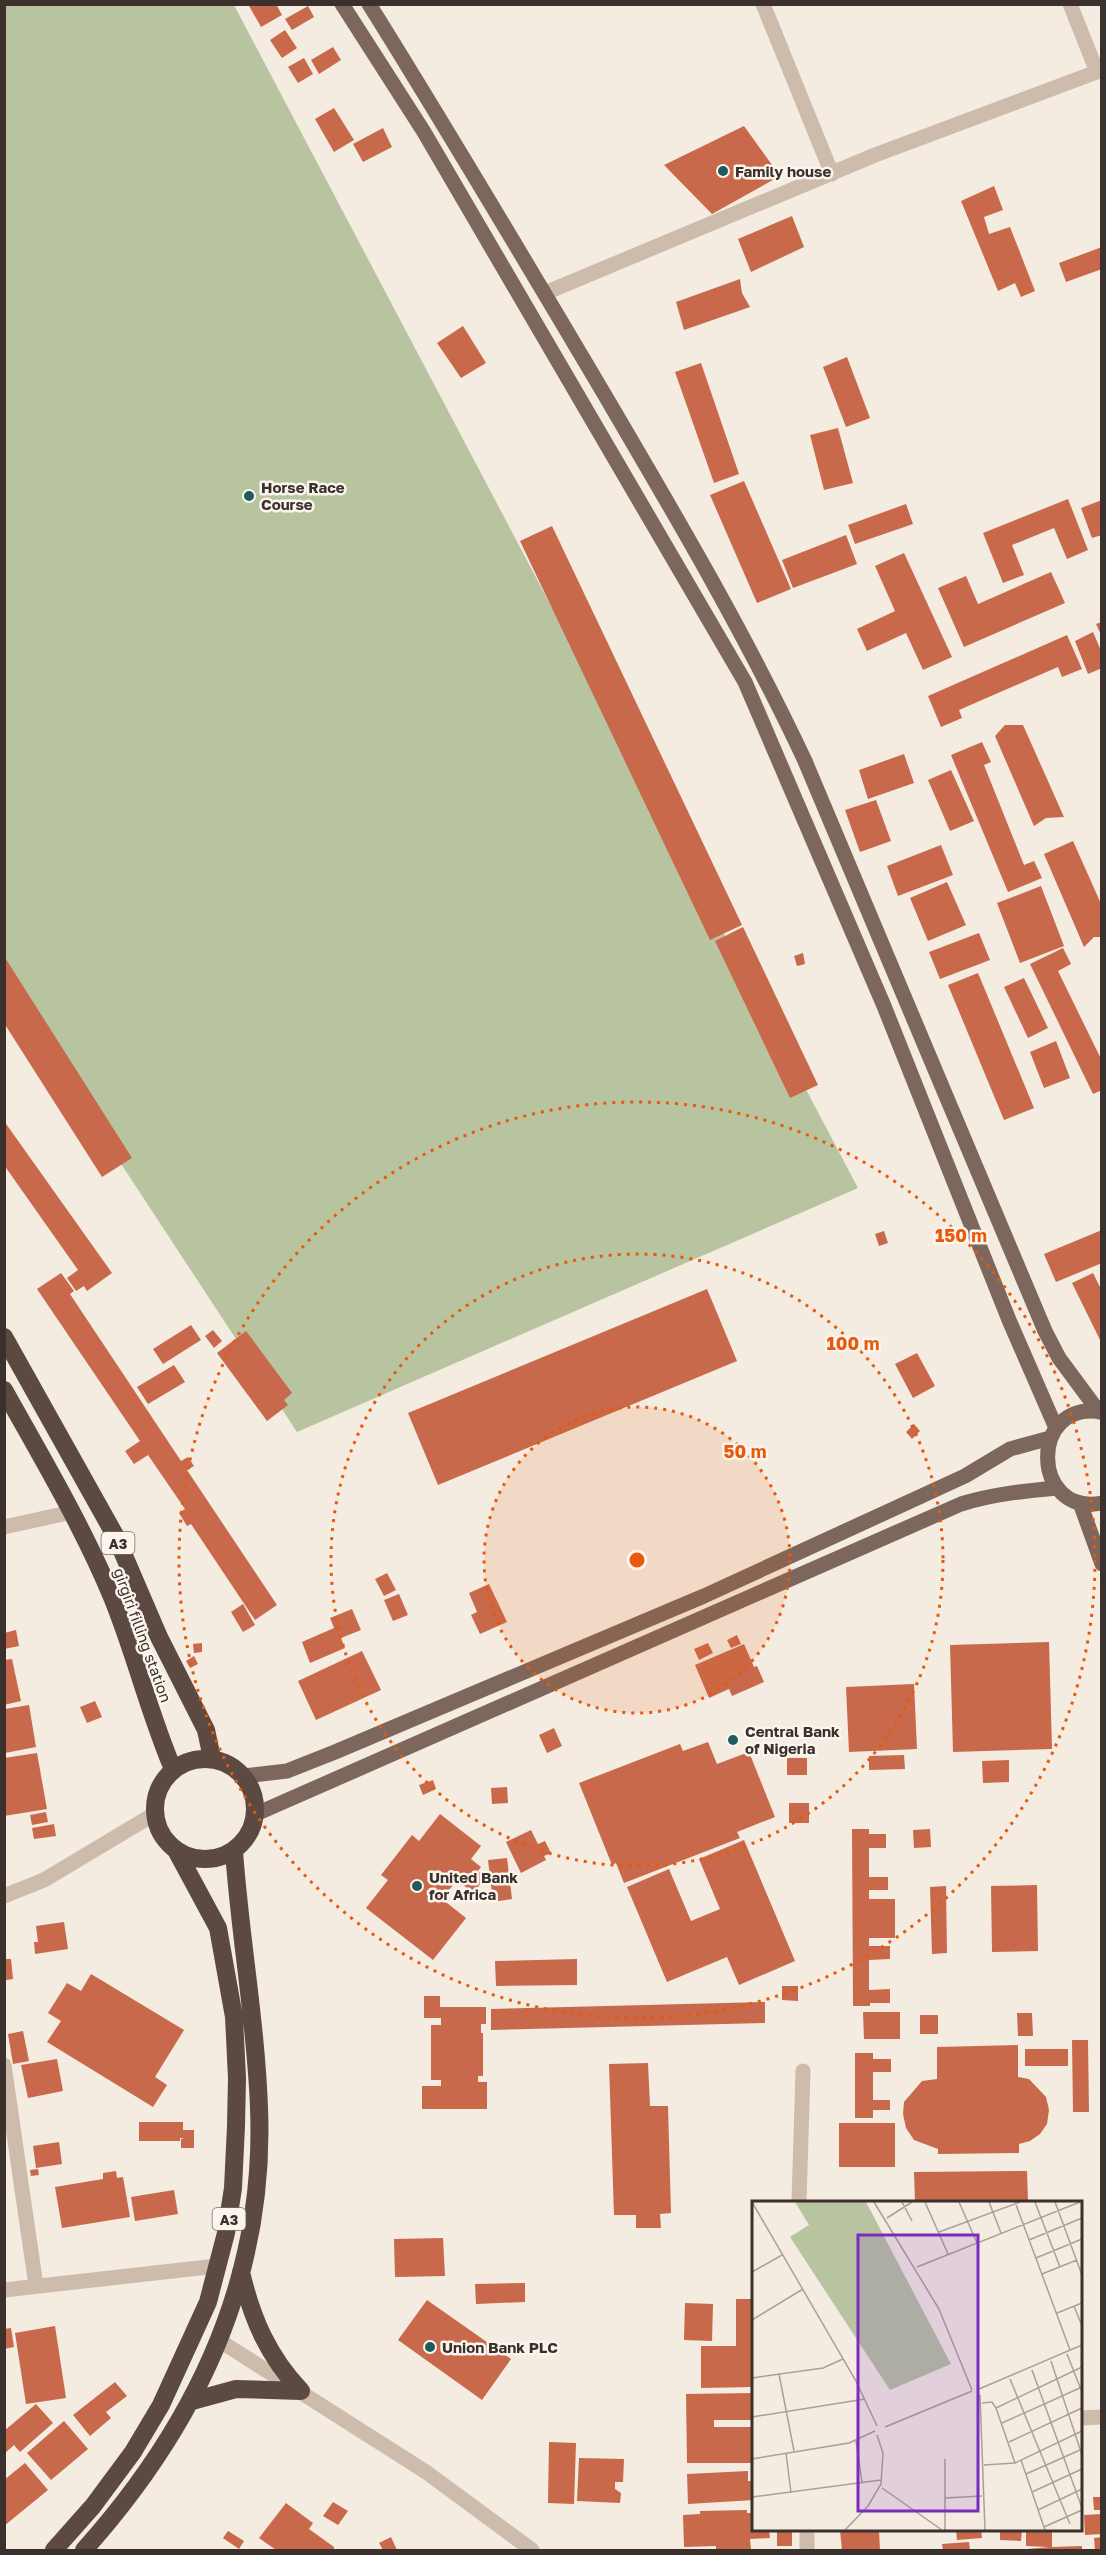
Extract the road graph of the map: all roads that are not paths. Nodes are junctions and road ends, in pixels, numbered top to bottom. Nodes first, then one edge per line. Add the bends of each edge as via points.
1 (342, 4) edge
2 (369, 4) edge
3 (763, 4) edge
4 (1070, 4) edge
5 (1099, 71) edge
6 (832, 174) junction
7 (545, 293) junction
8 (967, 1150) junction
9 (946, 1160) junction
10 (4, 1337) edge
11 (4, 1390) edge
12 (1100, 1412) edge
13 (1053, 1433) junction
14 (1057, 1488) junction
15 (1080, 1503) junction
16 (1101, 1503) edge
17 (72, 1512) junction
18 (4, 1527) edge
19 (1101, 1564) edge
20 (212, 1758) junction
21 (173, 1769) junction
22 (244, 1776) junction
23 (156, 1813) junction
24 (256, 1814) junction
25 (234, 1851) junction
26 (177, 1852) junction
27 (4, 1896) edge
28 (4, 2065) edge
29 (802, 2071) dead end
30 (800, 2201) edge
31 (216, 2266) junction
32 (240, 2269) junction
33 (36, 2286) junction
34 (4, 2290) edge
35 (220, 2341) junction
36 (301, 2391) junction
37 (192, 2402) junction
38 (1101, 2417) edge
39 (1082, 2418) edge
40 (807, 2531) edge
41 (54, 2550) edge
42 (84, 2550) edge
43 (532, 2550) edge
44 (807, 2550) edge

1 - 9 main road via 424,132 745,682
2 - 7 main road
3 - 6 street
4 - 5 street
5 - 6 street
6 - 7 street
7 - 8 main road via 714,581 768,681
8 - 9 main road
8 - 12 main road via 1059,1358
9 - 13 main road
10 - 20 highway, A3 via 116,1538 201,1720
11 - 17 highway, girgiri filling station / A3
12 - 13 main road via 1071,1416
13 - 14 main road via 1046,1455 1048,1473
13 - 22 main road via 1010,1449 965,1476 704,1596 287,1771
14 - 15 main road
14 - 24 main road via 985,1496 953,1508
15 - 16 main road
15 - 19 main road
17 - 18 street
17 - 21 highway, girgiri filling station / A3 via 112,1599
20 - 21 highway via 192,1759
20 - 22 highway via 229,1763
21 - 23 highway via 161,1785
22 - 24 highway via 254,1794
23 - 26 highway, A3 via 159,1828
23 - 27 street via 44,1880
24 - 25 highway via 246,1839
25 - 26 highway via 206,1860
25 - 32 highway, A3 via 260,2110 250,2236
26 - 31 highway, A3 via 218,1928 234,2017 234,2188
28 - 33 street
29 - 30 street
31 - 33 street
31 - 41 highway, A3 via 208,2302 161,2405 127,2461
32 - 35 highway, A3
32 - 36 highway via 261,2337
33 - 34 street
35 - 36 street
35 - 37 highway, A3
36 - 37 highway via 236,2389
36 - 43 street via 426,2472
37 - 42 highway, A3 via 138,2484
38 - 39 street
40 - 44 street

